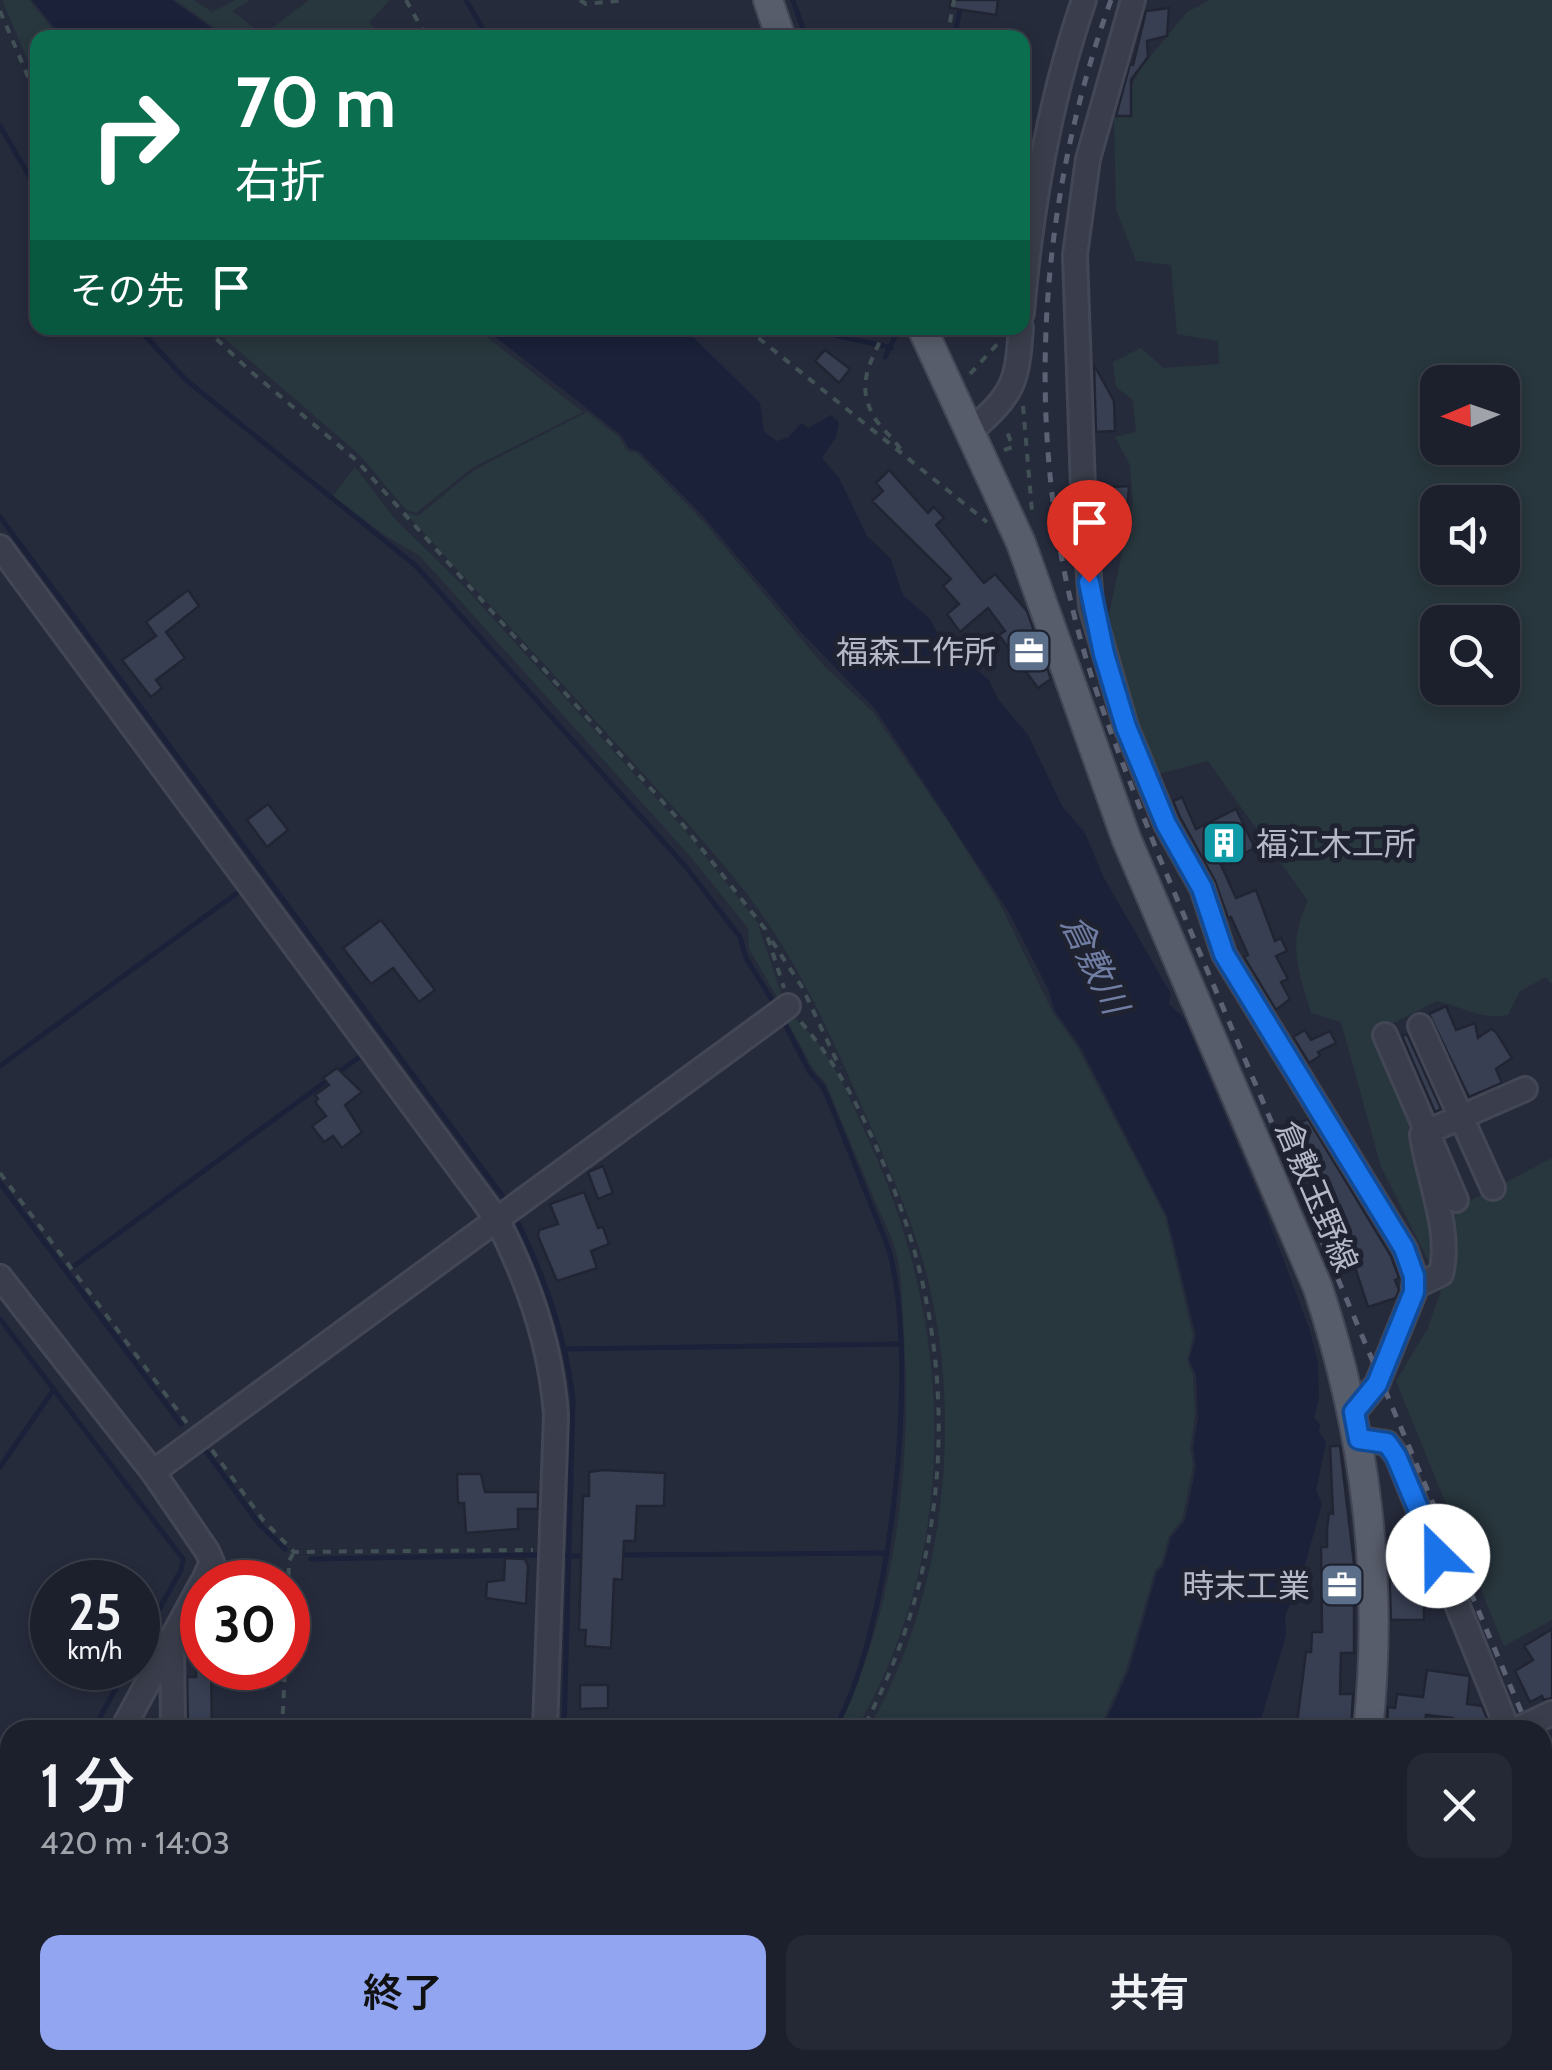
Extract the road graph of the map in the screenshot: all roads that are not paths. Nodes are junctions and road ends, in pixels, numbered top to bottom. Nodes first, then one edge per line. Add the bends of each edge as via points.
1 (768, 0) edge
2 (1084, 0) edge
3 (1133, 0) edge
4 (777, 30) edge
5 (1030, 251) edge
6 (925, 335) edge
7 (1011, 335) edge
8 (972, 430) junction
9 (0, 547) edge
10 (782, 1010) road end
11 (1420, 1026) dead end
12 (1385, 1035) dead end
13 (1525, 1089) dead end
14 (1460, 1116) junction
15 (1426, 1132) junction
16 (1493, 1188) dead end
17 (1456, 1200) dead end
18 (506, 1211) junction
19 (0, 1277) edge
20 (1414, 1287) junction
21 (1356, 1426) junction
22 (152, 1472) junction
23 (211, 1560) edge
24 (180, 1627) edge
25 (172, 1642) junction
26 (128, 1720) edge
27 (173, 1720) edge
28 (546, 1720) edge
29 (1369, 1720) edge
30 (1504, 1720) edge

1 - 4 main road
2 - 5 street via 1043,151
3 - 20 street via 1088,159 1075,255 1092,606 1126,727 1166,824 1202,888 1224,954 1404,1248
6 - 8 main road, 倉敷玉野線
7 - 8 street via 1018,367 1006,400
8 - 21 main road, 倉敷玉野線 via 1036,582 1126,838 1318,1288
9 - 18 street
10 - 18 street
11 - 14 street
12 - 15 street
13 - 14 street
14 - 15 street
14 - 16 street
15 - 17 street
15 - 20 street via 1424,1155 1445,1260 1441,1274
18 - 22 street via 204,1443
18 - 28 street via 551,1364 557,1441
19 - 22 street
20 - 21 street
21 - 29 main road, 倉敷玉野線 via 1372,1533 1376,1628
21 - 30 street via 1396,1456
22 - 23 street
24 - 25 street
25 - 26 street
25 - 27 street

